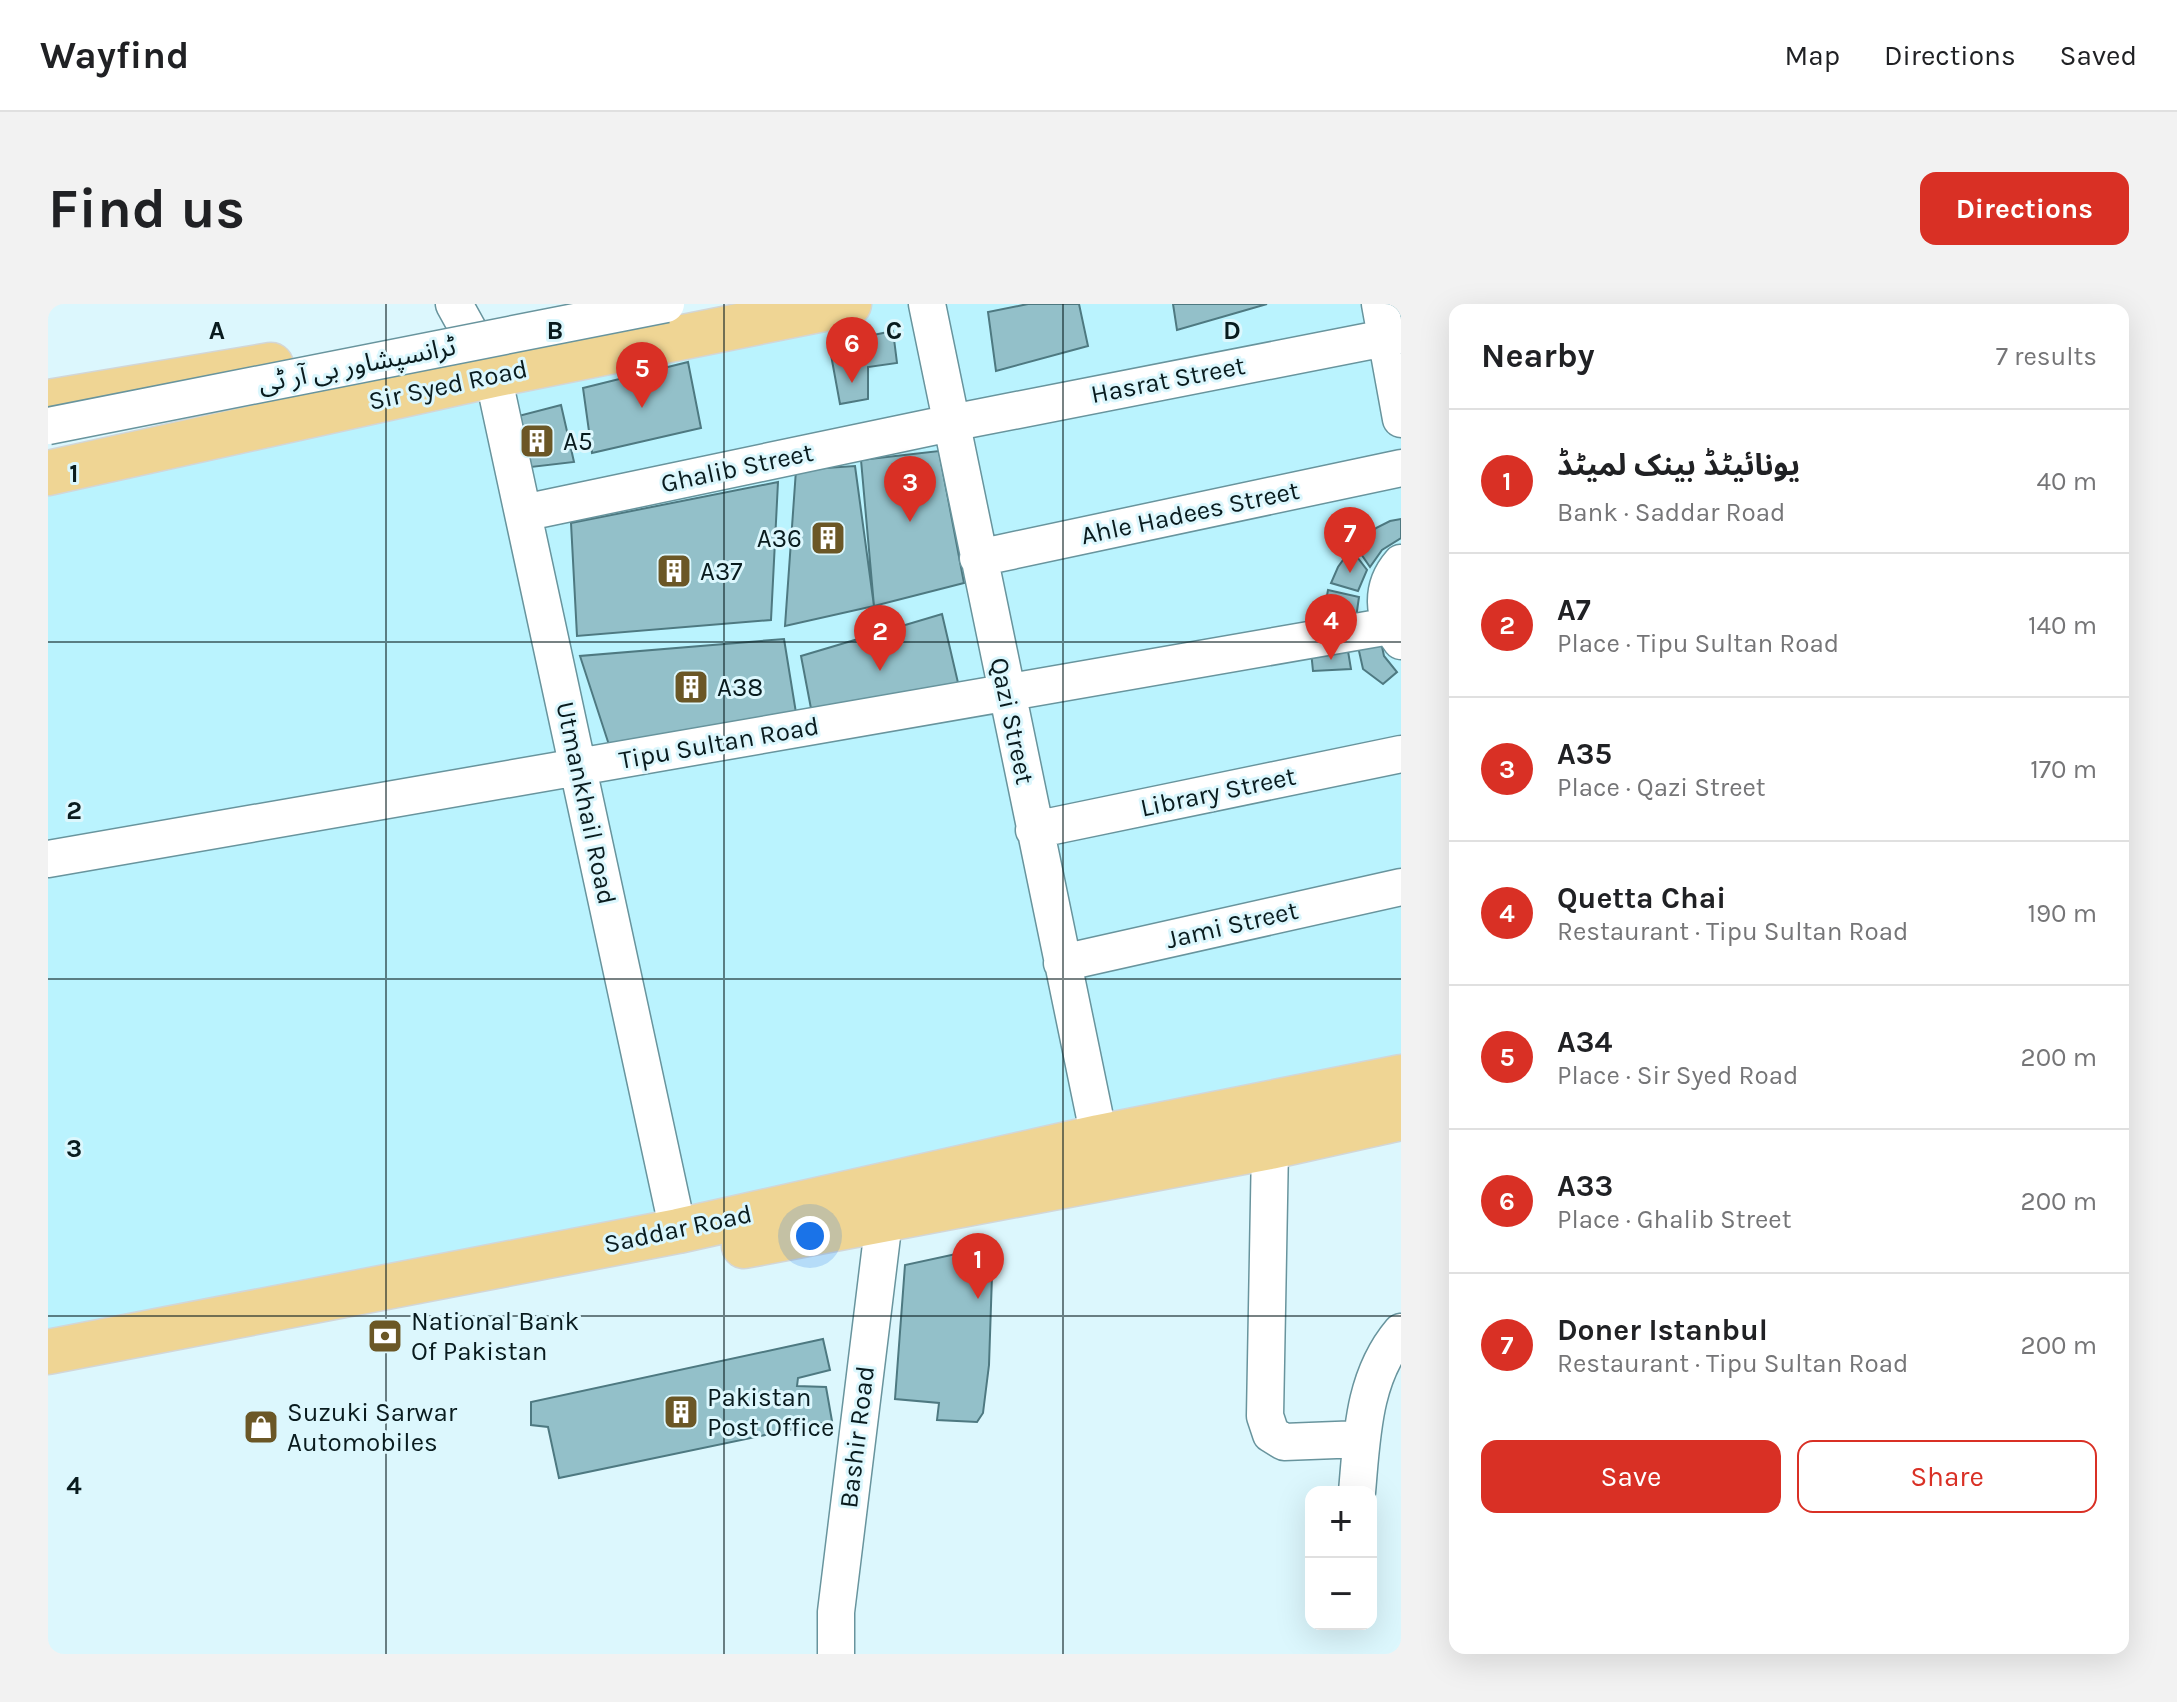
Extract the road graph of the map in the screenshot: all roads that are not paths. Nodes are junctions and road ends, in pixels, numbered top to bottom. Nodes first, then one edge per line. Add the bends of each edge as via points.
1 (628, 304) edge
2 (666, 304) edge
3 (849, 304) edge
4 (927, 304) edge
5 (462, 318) edge
6 (1389, 325) edge
7 (493, 375) junction
8 (48, 402) edge
9 (1401, 419) edge
10 (951, 423) junction
11 (48, 426) edge
12 (1401, 468) edge
13 (48, 473) edge
14 (523, 513) junction
15 (978, 558) junction
16 (1401, 563) edge
17 (1396, 633) edge
18 (1005, 693) junction
19 (1401, 754) edge
20 (578, 767) junction
21 (1034, 830) junction
22 (48, 859) edge
23 (1401, 887) edge
24 (1062, 963) junction
25 (1401, 1077) edge
26 (1401, 1118) edge
27 (1099, 1137) junction
28 (1270, 1147) junction
29 (884, 1220) junction
30 (678, 1231) junction
31 (1401, 1332) edge
32 (48, 1352) edge
33 (48, 1382) edge
34 (1362, 1439) junction
35 (1358, 1486) edge
36 (836, 1654) edge

1 - 5 main road, Sir Syed Road
2 - 11 street, ٹرانسپشاور بی آر ٹی, bridge
3 - 7 main road, Sir Syed Road
4 - 10 street, Qazi Street
5 - 7 main road
5 - 8 main road, Sir Syed Road
6 - 9 street
6 - 10 street, Hasrat Street
7 - 13 main road, Sir Syed Road
7 - 14 street, Utmankhail Road
10 - 14 street, Ghalib Street
10 - 15 street, Qazi Street
12 - 15 street, Ahle Hadees Street
14 - 20 street, Utmankhail Road
15 - 18 street, Qazi Street
16 - 17 street via 1385,595
17 - 18 street, Tipu Sultan Road
18 - 20 street, Tipu Sultan Road
18 - 21 street, Qazi Street
19 - 21 street, Library Street
20 - 22 street, Tipu Sultan Road
20 - 30 street, Utmankhail Road
21 - 24 street, Qazi Street
23 - 24 street, Jami Street
24 - 27 street, Qazi Street
25 - 27 main road, Saddar Road
26 - 28 main road, Saddar Road
27 - 30 main road, Saddar Road
28 - 29 main road, Saddar Road
28 - 34 street via 1265,1416 1271,1434 1284,1442
29 - 33 main road, Saddar Road
29 - 36 street, Bashir Road via 836,1612
30 - 32 main road, Saddar Road
31 - 34 street via 1380,1359
34 - 35 street

